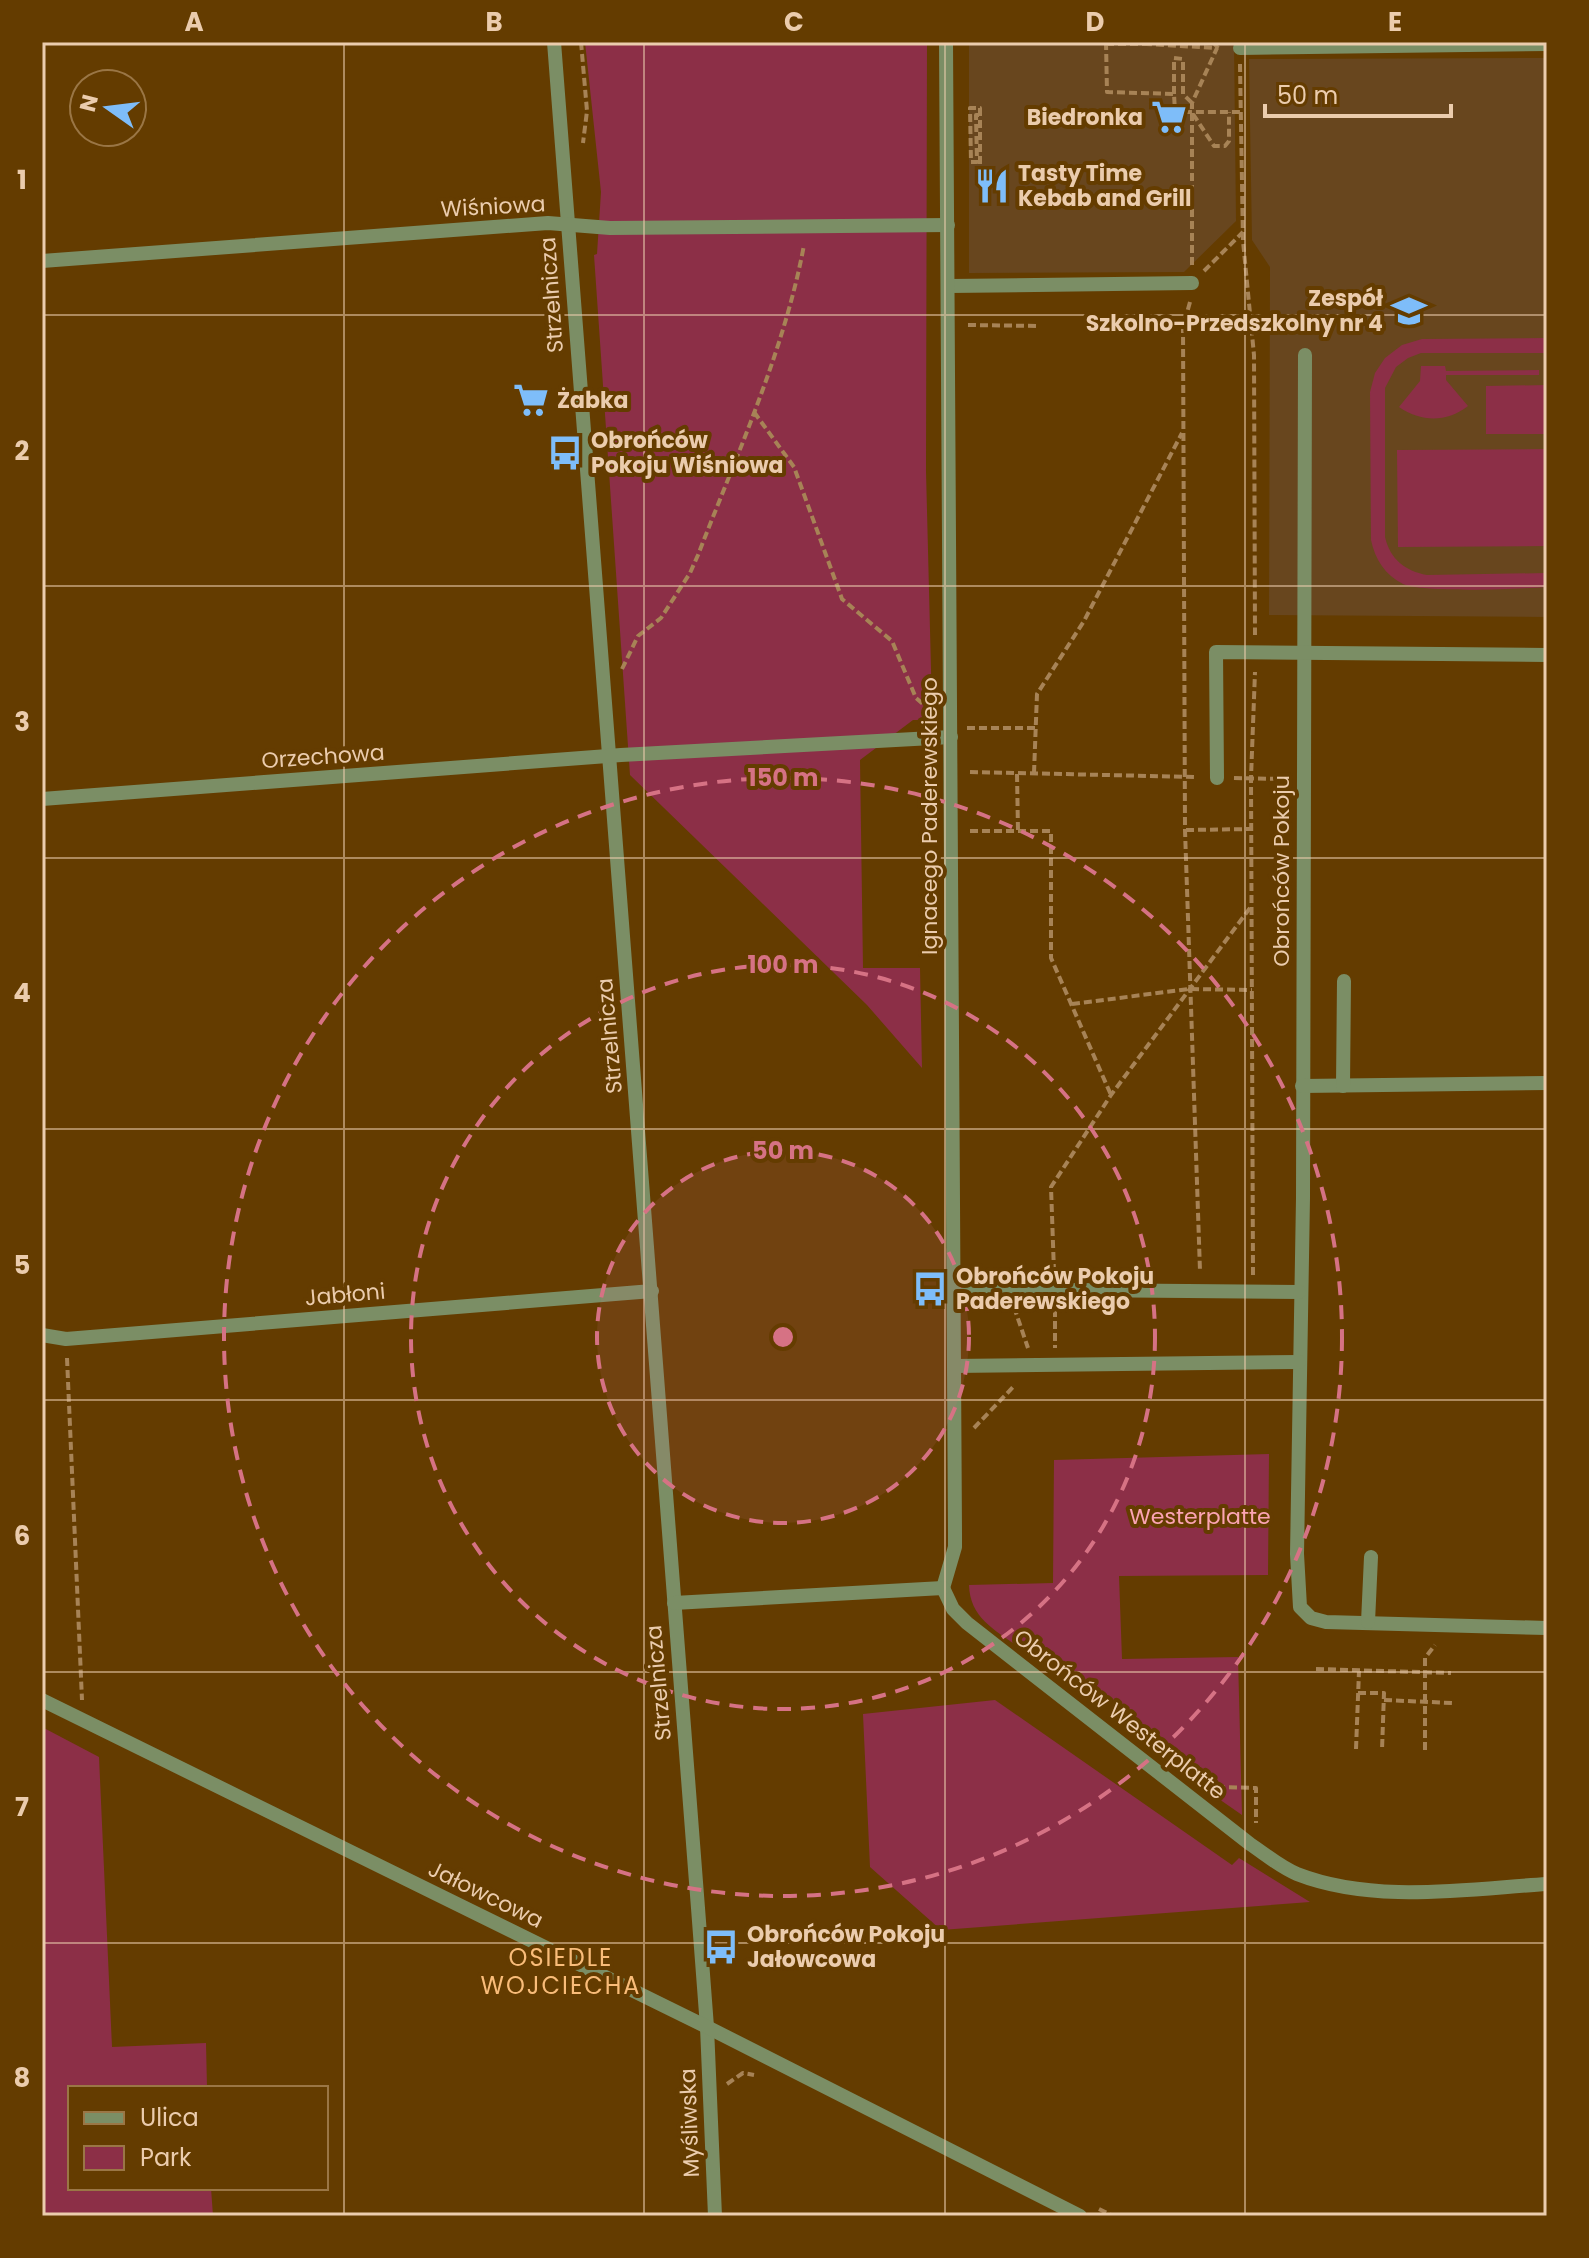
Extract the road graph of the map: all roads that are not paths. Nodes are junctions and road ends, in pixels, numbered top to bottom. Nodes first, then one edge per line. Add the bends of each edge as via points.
1 (554, 42) edge
2 (946, 42) edge
3 (1547, 44) edge
4 (1240, 48) road end
5 (568, 225) junction
6 (948, 225) junction
7 (42, 261) edge
8 (1196, 279) road end
9 (949, 286) junction
10 (1305, 355) dead end
11 (1305, 653) junction
12 (1547, 655) edge
13 (951, 737) junction
14 (608, 756) junction
15 (1217, 778) road end
16 (42, 799) edge
17 (1344, 981) dead end
18 (1547, 1083) edge
19 (1302, 1086) junction
20 (1343, 1086) junction
21 (953, 1289) junction
22 (652, 1291) junction
23 (1299, 1292) junction
24 (42, 1335) edge
25 (1299, 1362) junction
26 (954, 1366) junction
27 (1371, 1557) dead end
28 (943, 1588) junction
29 (674, 1603) junction
30 (1368, 1622) junction
31 (1547, 1628) edge
32 (42, 1700) edge
33 (1547, 1884) edge
34 (707, 2027) junction
35 (715, 2216) edge
36 (1080, 2216) edge

1 - 5 street, Strzelnicza
2 - 6 street, Ignacego Paderewskiego
3 - 4 street
5 - 6 street, Wiśniowa
5 - 7 street, Wiśniowa
5 - 14 street, Strzelnicza
6 - 9 street, Ignacego Paderewskiego
8 - 9 street
9 - 13 street, Ignacego Paderewskiego
10 - 11 street, Obrońców Pokoju
11 - 12 street
11 - 15 street via 1216,652
11 - 19 street, Obrońców Pokoju
13 - 14 street, Orzechowa
13 - 21 street, Ignacego Paderewskiego
14 - 16 street, Orzechowa
14 - 22 street, Strzelnicza
17 - 20 street
18 - 20 street
19 - 20 street
19 - 23 street
21 - 23 street
21 - 26 street, Ignacego Paderewskiego
22 - 24 street, Jabłoni via 66,1339
22 - 29 street, Strzelnicza
23 - 25 street
25 - 26 street
25 - 30 street via 1300,1607 1311,1618 1326,1622
26 - 28 street, Ignacego Paderewskiego via 955,1547
27 - 30 street
28 - 29 street
28 - 33 street, Obrońców Westerplatte via 967,1623 1250,1844 1297,1874 1353,1888 1400,1891
29 - 34 street, Strzelnicza
30 - 31 street
32 - 34 street, Jałowcowa
34 - 35 street, Myśliwska
34 - 36 street, Jałowcowa

